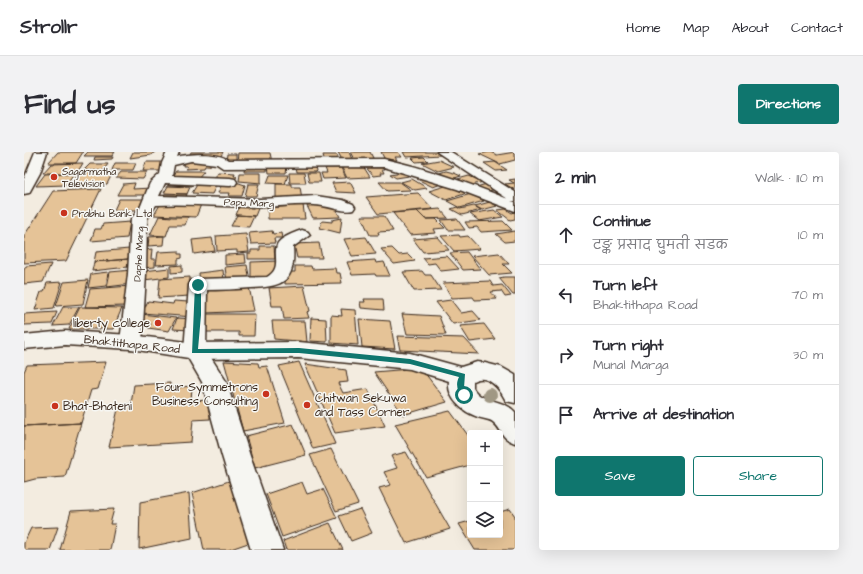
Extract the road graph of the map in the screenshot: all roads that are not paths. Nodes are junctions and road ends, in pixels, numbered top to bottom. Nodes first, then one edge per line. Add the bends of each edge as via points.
1 (41, 152) edge
2 (443, 152) edge
3 (171, 157) edge
4 (375, 157) edge
5 (161, 179) junction
6 (230, 182) dead end
7 (24, 190) edge
8 (515, 197) edge
9 (150, 201) junction
10 (515, 202) edge
11 (515, 207) edge
12 (348, 208) dead end
13 (302, 235) dead end
14 (24, 342) edge
15 (131, 342) junction
16 (195, 351) junction
17 (463, 376) junction
18 (511, 383) edge
19 (507, 406) edge
20 (515, 432) edge
21 (267, 550) edge

1 - 7 street via 34,173
2 - 8 street
3 - 4 street via 222,161 223,164
3 - 5 street, Daphe Marg via 166,175
4 - 11 street
5 - 6 street
5 - 9 street, Daphe Marg
9 - 12 street, Papu Marg via 180,199 260,203 322,200 336,202
9 - 15 street, Daphe Marg via 139,219
10 - 11 street via 511,204
13 - 16 street via 285,245 285,268 280,278 271,282 198,285
14 - 15 street, Bhaktithapa Road via 65,338
15 - 16 street, Bhaktithapa Road
16 - 17 street, Bhaktithapa Road via 299,350 410,361
16 - 21 street via 214,381
17 - 18 street via 476,370 495,374
17 - 19 street via 460,388 470,402 484,409
19 - 20 street

